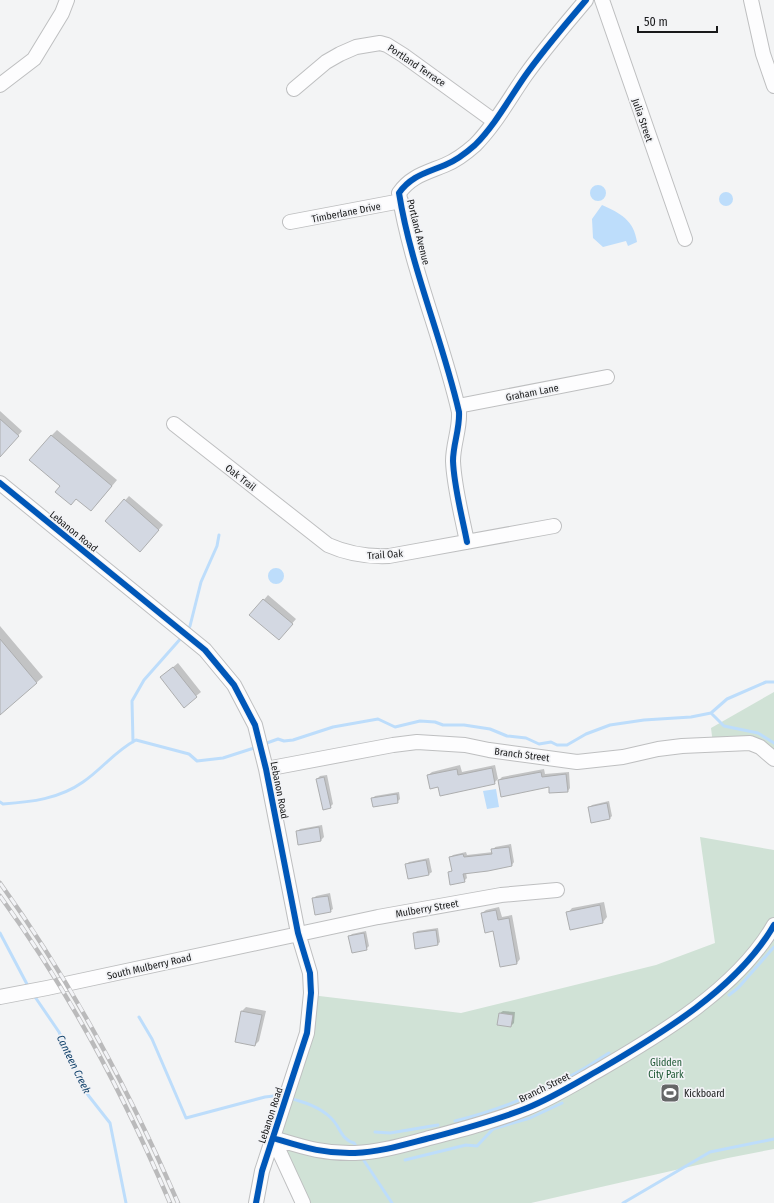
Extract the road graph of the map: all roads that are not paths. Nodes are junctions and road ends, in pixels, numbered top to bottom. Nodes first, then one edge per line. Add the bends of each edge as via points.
1 (67, 0) edge
2 (586, 0) edge
3 (602, 0) edge
4 (751, 0) edge
5 (0, 85) edge
6 (774, 86) edge
7 (294, 89) dead end
8 (494, 121) junction
9 (401, 201) junction
10 (290, 222) dead end
11 (685, 239) dead end
12 (607, 378) dead end
13 (458, 406) junction
14 (174, 424) dead end
15 (0, 483) edge
16 (554, 526) dead end
17 (309, 530) joint
18 (466, 542) junction
19 (774, 759) edge
20 (266, 769) junction
21 (557, 890) dead end
22 (774, 925) edge
23 (298, 933) junction
24 (1, 996) edge
25 (273, 1138) junction
26 (256, 1203) edge
27 (303, 1203) edge

1 - 5 street via 34,59
2 - 8 street, Portland Avenue via 525,75
3 - 11 street, Julia Street
4 - 6 street via 763,54
7 - 8 street, Portland Terrace via 326,62 340,54 380,43 403,55
8 - 9 street, Portland Avenue via 462,155 446,165 419,174 405,185 399,193
9 - 10 street, Timberlane Drive
9 - 13 street, Portland Avenue via 429,312
12 - 13 street, Graham Lane
13 - 18 street, Portland Avenue via 460,423 453,462
14 - 17 street, Oak Trail
15 - 20 street, Lebanon Road via 216,661 247,708 261,743
16 - 18 street
17 - 18 street, Trail Oak via 333,547 370,557
19 - 20 street, Branch Street via 750,743 682,746 623,758 577,762 465,745 417,742
20 - 23 street, Lebanon Road
21 - 23 street, Mulberry Street via 501,895
22 - 25 street, Branch Street via 736,975 712,995 622,1057 528,1108 464,1129 384,1150 357,1153 312,1150
23 - 24 street, South Mulberry Road
23 - 25 street, Lebanon Road via 310,973 310,1013 302,1050
25 - 26 street, Lebanon Road via 262,1171
25 - 27 street

